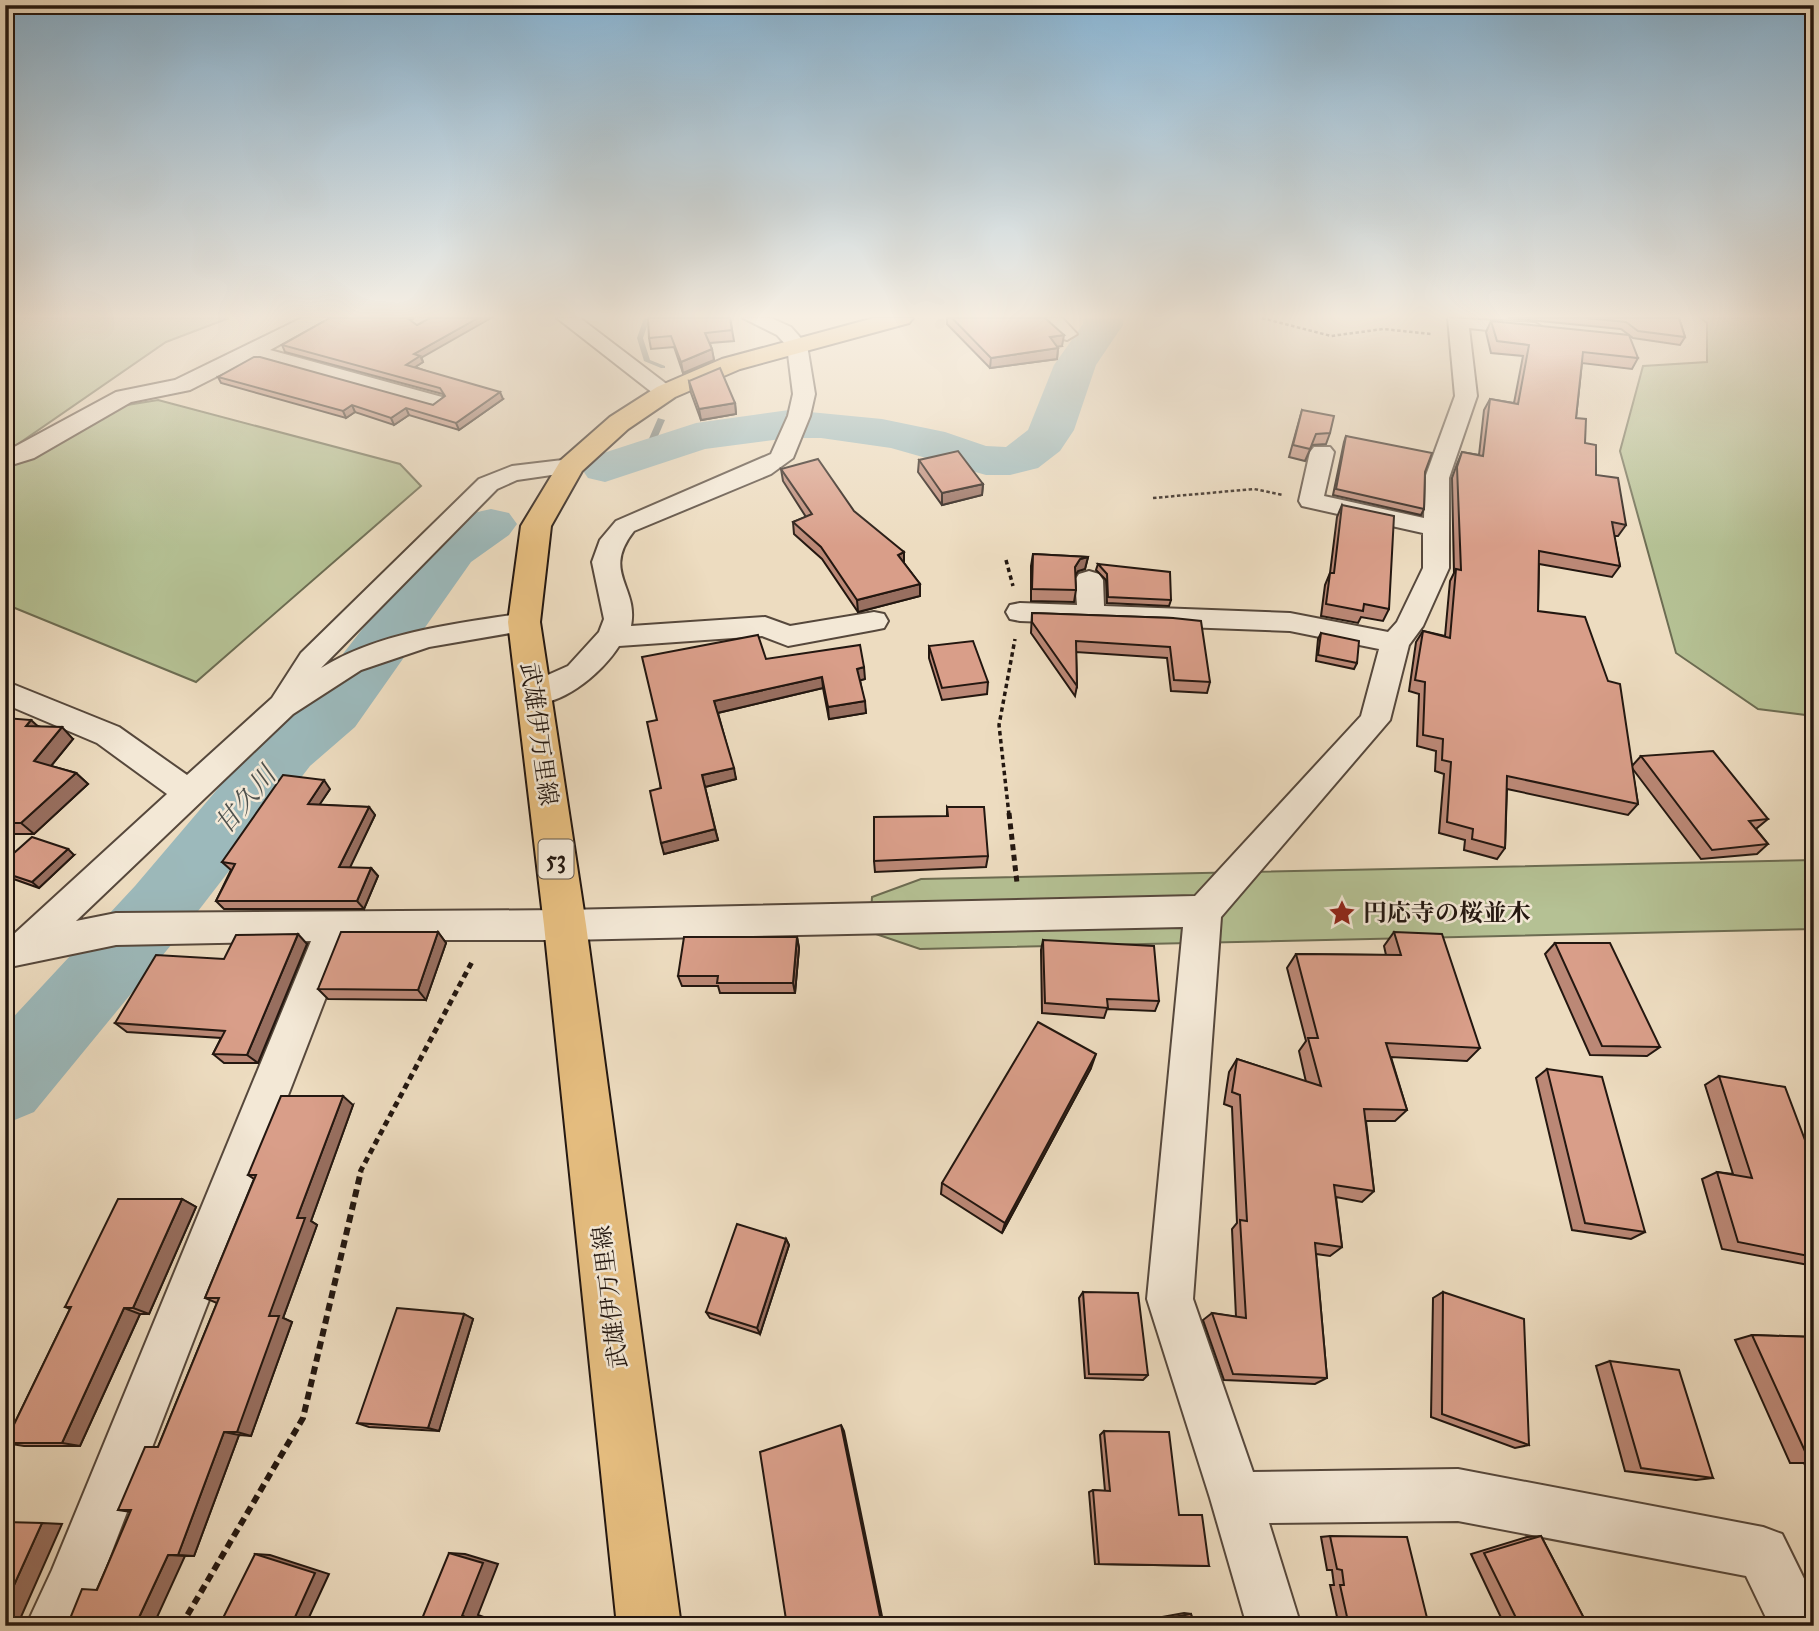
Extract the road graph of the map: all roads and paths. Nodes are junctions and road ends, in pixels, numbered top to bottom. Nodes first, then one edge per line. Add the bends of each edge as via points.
1 (138, 394) edge
2 (406, 394) edge
3 (663, 394) edge
4 (804, 394) edge
5 (1466, 394) edge
6 (434, 402) edge
7 (1322, 452) edge
8 (5, 460) edge
9 (571, 466) junction
10 (1153, 498) dead end
11 (1311, 501) junction
12 (1436, 528) junction
13 (1006, 560) dead end
14 (1089, 580) dead end
15 (1020, 612) junction
16 (1091, 615) junction
17 (874, 621) dead end
18 (524, 622) junction
19 (612, 637) junction
20 (1395, 643) junction
21 (5, 692) edge
22 (534, 694) junction
23 (282, 706) junction
24 (190, 794) junction
25 (1204, 911) junction
26 (1021, 915) junction
27 (336, 925) junction
28 (492, 925) junction
29 (565, 925) junction
30 (11, 955) edge
31 (1236, 1498) junction
32 (53, 1626) edge
33 (181, 1626) edge
34 (649, 1626) edge
35 (1274, 1626) edge
36 (1798, 1626) edge

1 - 8 street via 124,397 26,453
2 - 6 street
3 - 9 main road, 武雄伊万里線 / 53 via 619,423
4 - 19 street via 781,457 625,526 608,544 604,568 618,621
5 - 12 street via 1437,478
7 - 11 street
9 - 18 main road, 武雄伊万里線 / 53 via 536,526
9 - 23 street via 512,473 488,484 311,660
10 - 11 path via 1254,489
11 - 12 street
12 - 20 street via 1436,569 1409,626
13 - 15 path
14 - 16 street
15 - 16 street
15 - 26 path via 999,725
16 - 20 street via 1290,622
17 - 19 street via 788,636 765,626
18 - 22 main road, 武雄伊万里線 / 53
18 - 23 street via 426,638 351,663
19 - 22 street via 575,677
20 - 25 street via 1375,720
21 - 24 street via 108,735
22 - 29 main road, 武雄伊万里線 / 53
23 - 24 street
24 - 30 street
25 - 26 street
25 - 31 street via 1170,1299
26 - 29 street
27 - 28 street
27 - 30 street via 116,929
27 - 32 street
28 - 29 street
28 - 33 path via 362,1165 303,1418
29 - 34 main road, 武雄伊万里線 / 53
31 - 35 street
31 - 36 street via 1458,1495 1763,1553

